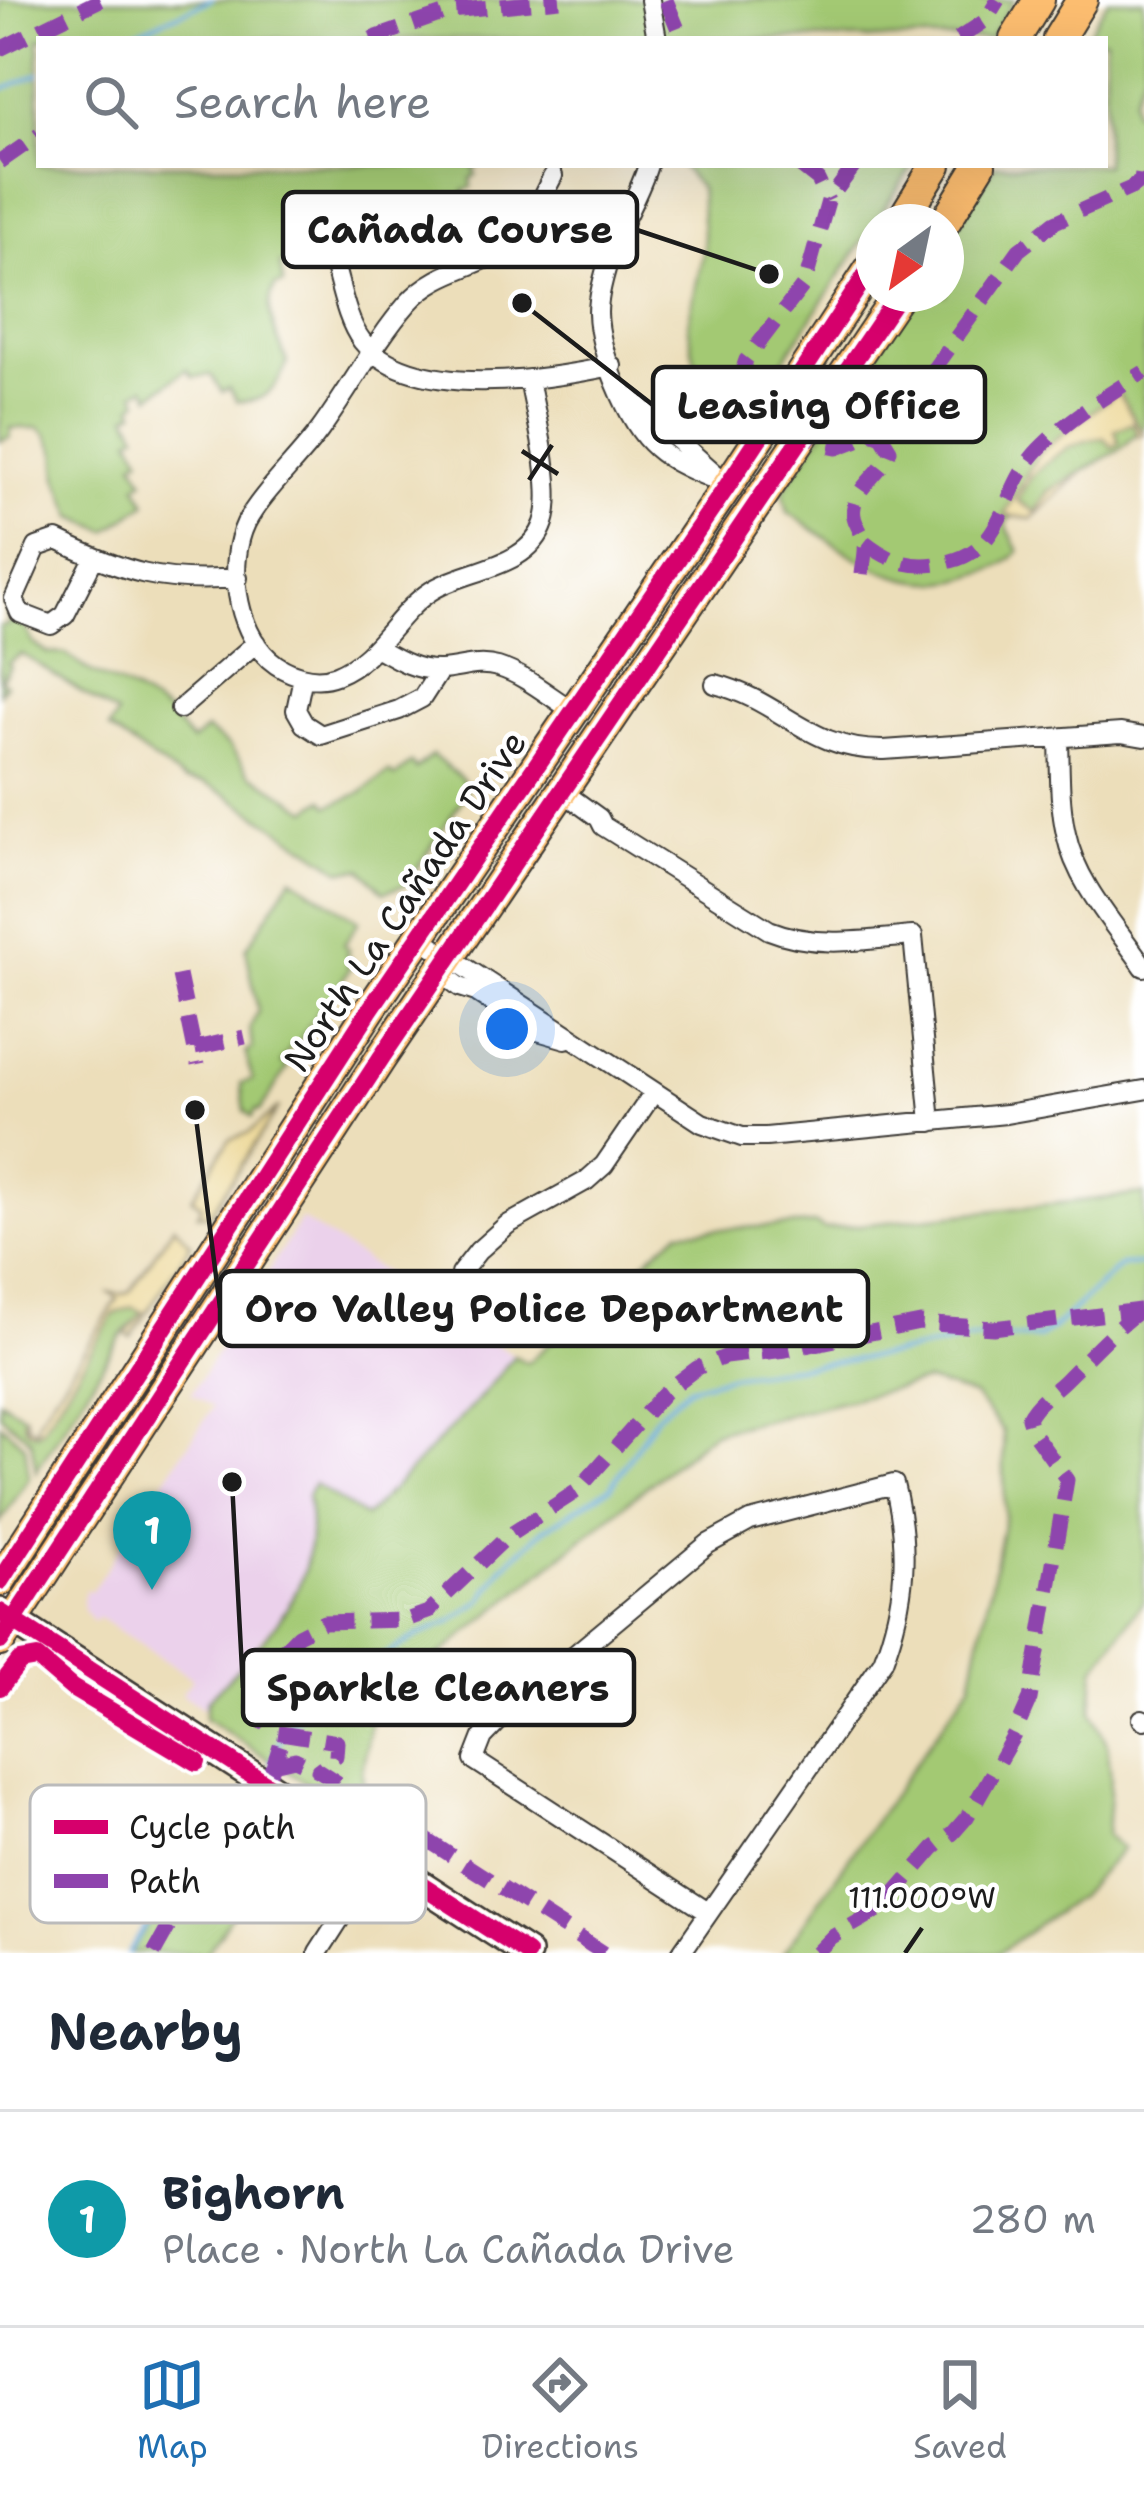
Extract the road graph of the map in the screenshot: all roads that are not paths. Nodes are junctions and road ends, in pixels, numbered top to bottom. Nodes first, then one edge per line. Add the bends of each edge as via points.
1 (650, 0) edge
2 (1039, 0) edge
3 (1082, 0) edge
4 (656, 36) edge
5 (1017, 36) edge
6 (1060, 36) edge
7 (647, 168) edge
8 (934, 168) edge
9 (978, 168) edge
10 (553, 176) dead end
11 (912, 204) edge
12 (956, 204) edge
13 (336, 271) dead end
14 (856, 290) edge
15 (887, 312) edge
16 (375, 352) junction
17 (612, 366) junction
18 (530, 379) junction
19 (728, 485) junction
20 (94, 558) junction
21 (238, 578) junction
22 (256, 643) junction
23 (376, 647) junction
24 (440, 670) junction
25 (303, 677) junction
26 (715, 684) dead end
27 (180, 709) dead end
28 (573, 711) junction
29 (1144, 737) edge
30 (1059, 738) junction
31 (563, 792) junction
32 (419, 937) junction
33 (444, 965) junction
34 (1144, 967) edge
35 (1144, 1090) edge
36 (654, 1092) junction
37 (931, 1122) junction
38 (460, 1274) dead end
39 (0, 1581) edge
40 (5, 1625) edge
41 (263, 1785) edge
42 (426, 1888) edge
43 (708, 1912) junction
44 (338, 1923) edge
45 (318, 1953) edge
46 (527, 1953) edge
47 (681, 1953) edge

1 - 4 street
2 - 5 main road
3 - 6 main road
7 - 17 street via 603,284 598,313
8 - 11 main road
9 - 12 main road
10 - 16 street via 516,239 445,272 409,302
13 - 16 street via 361,339
14 - 19 main road, North La Cañada Drive
15 - 31 main road, North La Cañada Drive
16 - 18 street via 421,376
16 - 21 street via 246,522
17 - 18 street
17 - 19 street via 631,419 655,447
18 - 23 street via 547,489 544,523 508,560 433,590
19 - 28 main road, North La Cañada Drive
20 - 20 street via 57,540 37,547 14,599 20,613 51,625 65,615
20 - 21 street via 184,582
21 - 22 street
22 - 25 street
22 - 27 street
23 - 24 street via 408,665
23 - 25 street via 334,676
24 - 25 street via 422,698 321,735 296,710
24 - 28 street via 496,666
26 - 30 street via 848,748
28 - 32 main road, North La Cañada Drive
29 - 30 street
30 - 34 street via 1070,851
31 - 33 main road, North La Cañada Drive
31 - 37 street via 603,826 788,938 913,936
32 - 33 street
32 - 39 main road, North La Cañada Drive
33 - 36 street via 528,1029 581,1045
33 - 40 main road, North La Cañada Drive
35 - 37 street
36 - 37 street via 742,1136
36 - 38 street via 604,1165 507,1225
40 - 41 street
42 - 46 street
43 - 43 street via 883,1661 906,1575 894,1484 768,1516 708,1544 513,1706 474,1760
43 - 47 street
44 - 45 street

